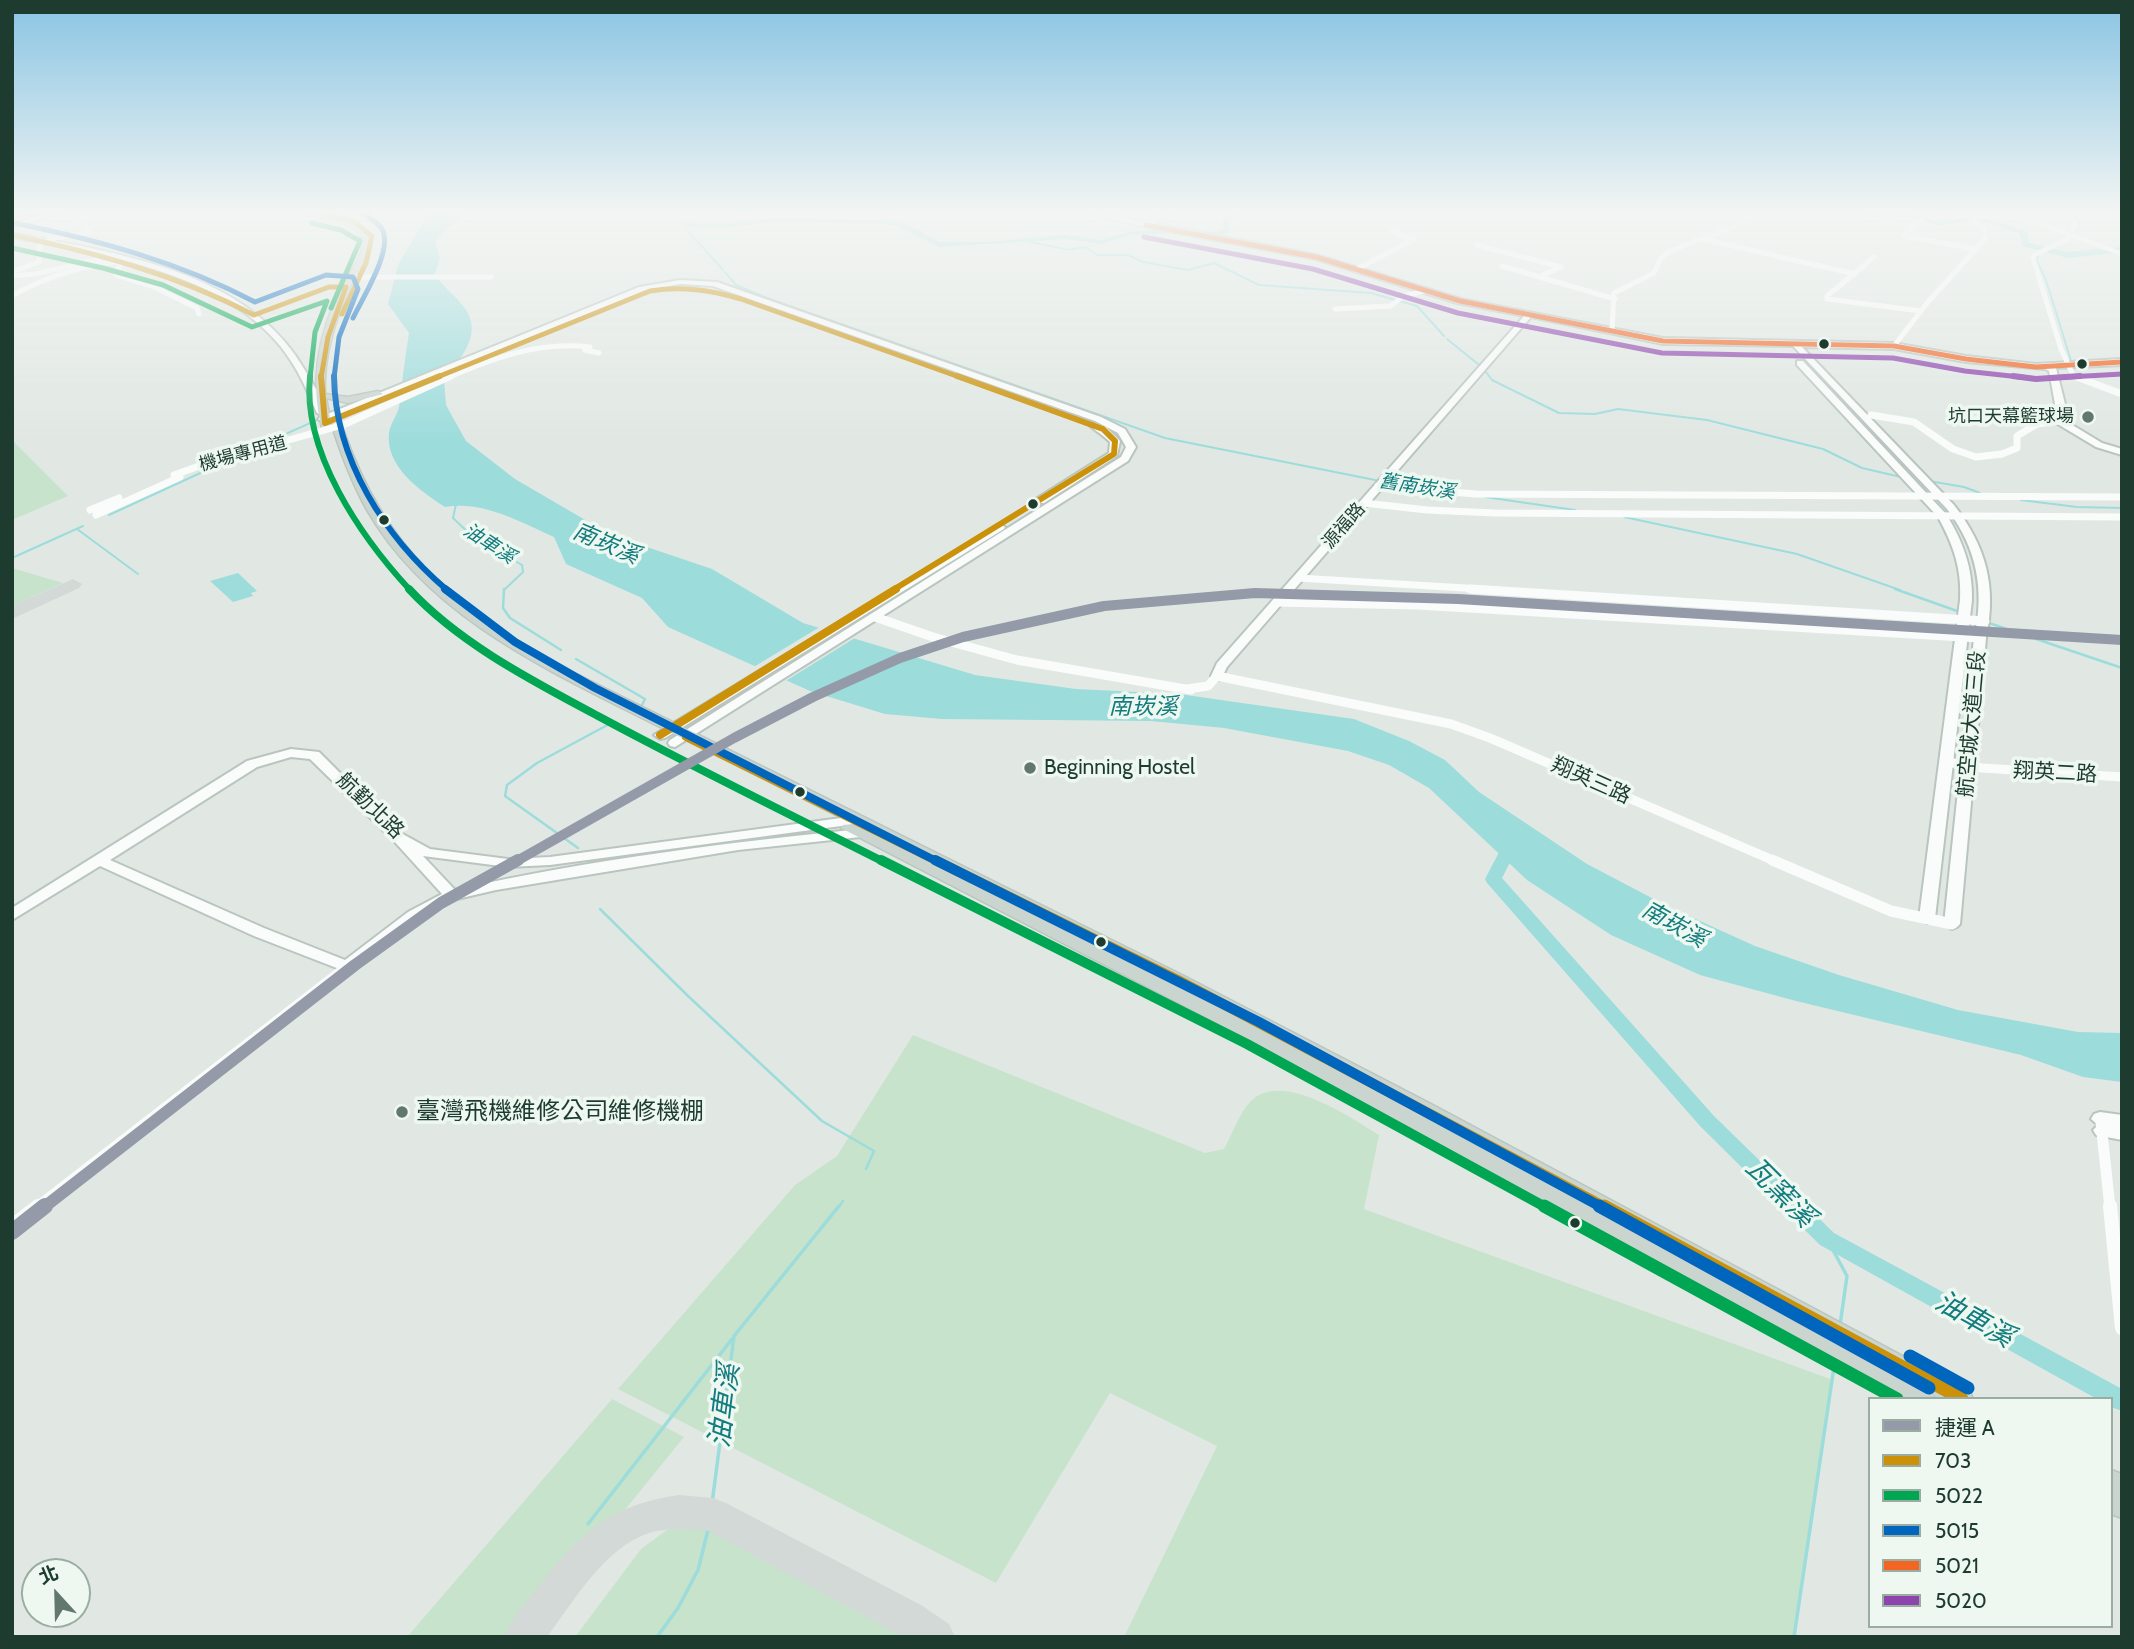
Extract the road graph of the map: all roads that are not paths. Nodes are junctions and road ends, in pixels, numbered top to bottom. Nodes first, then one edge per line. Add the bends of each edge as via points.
1 (156, 288) edge
2 (204, 288) edge
3 (213, 288) edge
4 (346, 288) edge
5 (353, 288) edge
6 (645, 288) edge
7 (670, 288) edge
8 (708, 288) edge
9 (725, 288) edge
10 (1415, 288) edge
11 (1580, 288) edge
12 (1621, 288) edge
13 (1837, 288) edge
14 (1941, 288) edge
15 (2046, 288) edge
16 (1424, 291) junction
17 (1615, 299) junction
18 (1335, 309) dead end
19 (1921, 311) junction
20 (199, 314) dead end
21 (1532, 315) junction
22 (1612, 331) junction
23 (1782, 344) junction
24 (1795, 344) junction
25 (1894, 346) junction
26 (501, 348) junction
27 (587, 349) dead end
28 (2122, 362) edge
29 (2068, 365) junction
30 (2048, 367) junction
31 (320, 383) junction
32 (2122, 394) edge
33 (383, 395) junction
34 (329, 396) junction
35 (1871, 415) dead end
36 (2059, 421) junction
37 (330, 422) junction
38 (2122, 452) edge
39 (1382, 487) junction
40 (1924, 496) junction
41 (1941, 496) junction
42 (2122, 497) edge
43 (1368, 504) junction
44 (93, 513) dead end
45 (1942, 516) junction
46 (1958, 516) junction
47 (2122, 517) edge
48 (1303, 579) junction
49 (1283, 602) junction
50 (873, 619) junction
51 (1964, 620) junction
52 (1985, 621) junction
53 (1980, 638) junction
54 (1961, 639) junction
55 (1221, 676) junction
56 (708, 706) junction
57 (647, 717) junction
58 (673, 736) junction
59 (1947, 762) junction
60 (1969, 767) junction
61 (2122, 777) edge
62 (851, 825) junction
63 (394, 835) junction
64 (99, 860) junction
65 (452, 895) junction
66 (12, 915) edge
67 (1927, 918) junction
68 (1952, 924) joint
69 (347, 967) junction
70 (2122, 1122) edge
71 (2101, 1125) junction
72 (2122, 1133) edge
73 (12, 1226) edge
74 (2118, 1246) edge
75 (2122, 1328) edge
76 (1919, 1397) edge
77 (1958, 1397) edge

1 - 20 street via 197,308
2 - 37 street via 254,315 279,338
3 - 31 street via 240,300 289,337
4 - 31 main road via 330,324
5 - 34 main road via 337,332
6 - 26 street
7 - 26 street via 650,291
8 - 56 street via 1103,429 1115,441 1114,454
9 - 50 street via 1098,419 1127,436 1131,447 1125,459
10 - 16 street
11 - 17 street
12 - 17 street
13 - 19 street via 1827,299
14 - 19 street
15 - 29 street
16 - 18 street via 1390,306
16 - 21 street
17 - 22 street
19 - 25 street
21 - 22 street
21 - 39 street, 源福路
22 - 23 street via 1679,342
23 - 24 street
23 - 40 street, 航空城大道三段
24 - 25 street
24 - 41 street, 航空城大道三段
25 - 30 street via 2000,364
26 - 33 street, bridge
27 - 44 street, 機場專用道, bridge via 564,346 530,351 345,428 177,476
28 - 29 street
29 - 30 street
29 - 32 street via 2077,380
30 - 36 street via 2053,370 2060,404
31 - 37 main road
33 - 34 main road via 348,400
33 - 37 street
34 - 37 main road
35 - 36 street via 1910,421 1958,454 1983,458 2017,448 2017,436 2032,427
36 - 38 street via 2099,445
37 - 57 main road via 379,519 401,550 444,594 508,642
37 - 58 main road via 352,492 368,521 428,591 537,669
39 - 40 street via 1496,494
39 - 43 street, 源福路
40 - 41 street
40 - 45 street, 航空城大道三段
41 - 42 street
41 - 46 street, 航空城大道三段
43 - 45 street via 1495,513
43 - 48 street, 源福路
45 - 46 street
45 - 51 street, 航空城大道三段 via 1957,542 1967,583
46 - 47 street
46 - 52 street, 航空城大道三段 via 1982,564
48 - 49 street, 源福路
48 - 51 street
49 - 54 street via 1418,605
49 - 55 street, 源福路
50 - 55 street via 1017,660 1187,690 1208,689 1221,683
50 - 58 street via 778,679
51 - 52 street
51 - 54 street, 航空城大道三段
52 - 53 street, 航空城大道三段
53 - 54 street
53 - 60 street, 航空城大道三段
54 - 59 street, 航空城大道三段
55 - 67 street, 翔英三路 via 1464,729 1839,891 1891,911
56 - 57 street via 678,716
56 - 58 street
57 - 58 main road
58 - 62 main road
59 - 60 street, 翔英二路
59 - 67 street, 航空城大道三段
60 - 61 street, 翔英二路
60 - 68 street, 航空城大道三段
62 - 63 street, 航勤北路 via 551,862 508,863 428,853
62 - 65 street
62 - 76 main road via 1253,1033
62 - 77 main road via 880,831 1142,962
63 - 64 street, 航勤北路 via 322,760 304,752 291,753 252,764
63 - 65 street
64 - 66 street, 航勤北路
64 - 69 street
65 - 69 street via 413,915
67 - 68 street, 翔英三路
69 - 73 street
70 - 71 street
71 - 72 street
71 - 74 street
74 - 75 street

